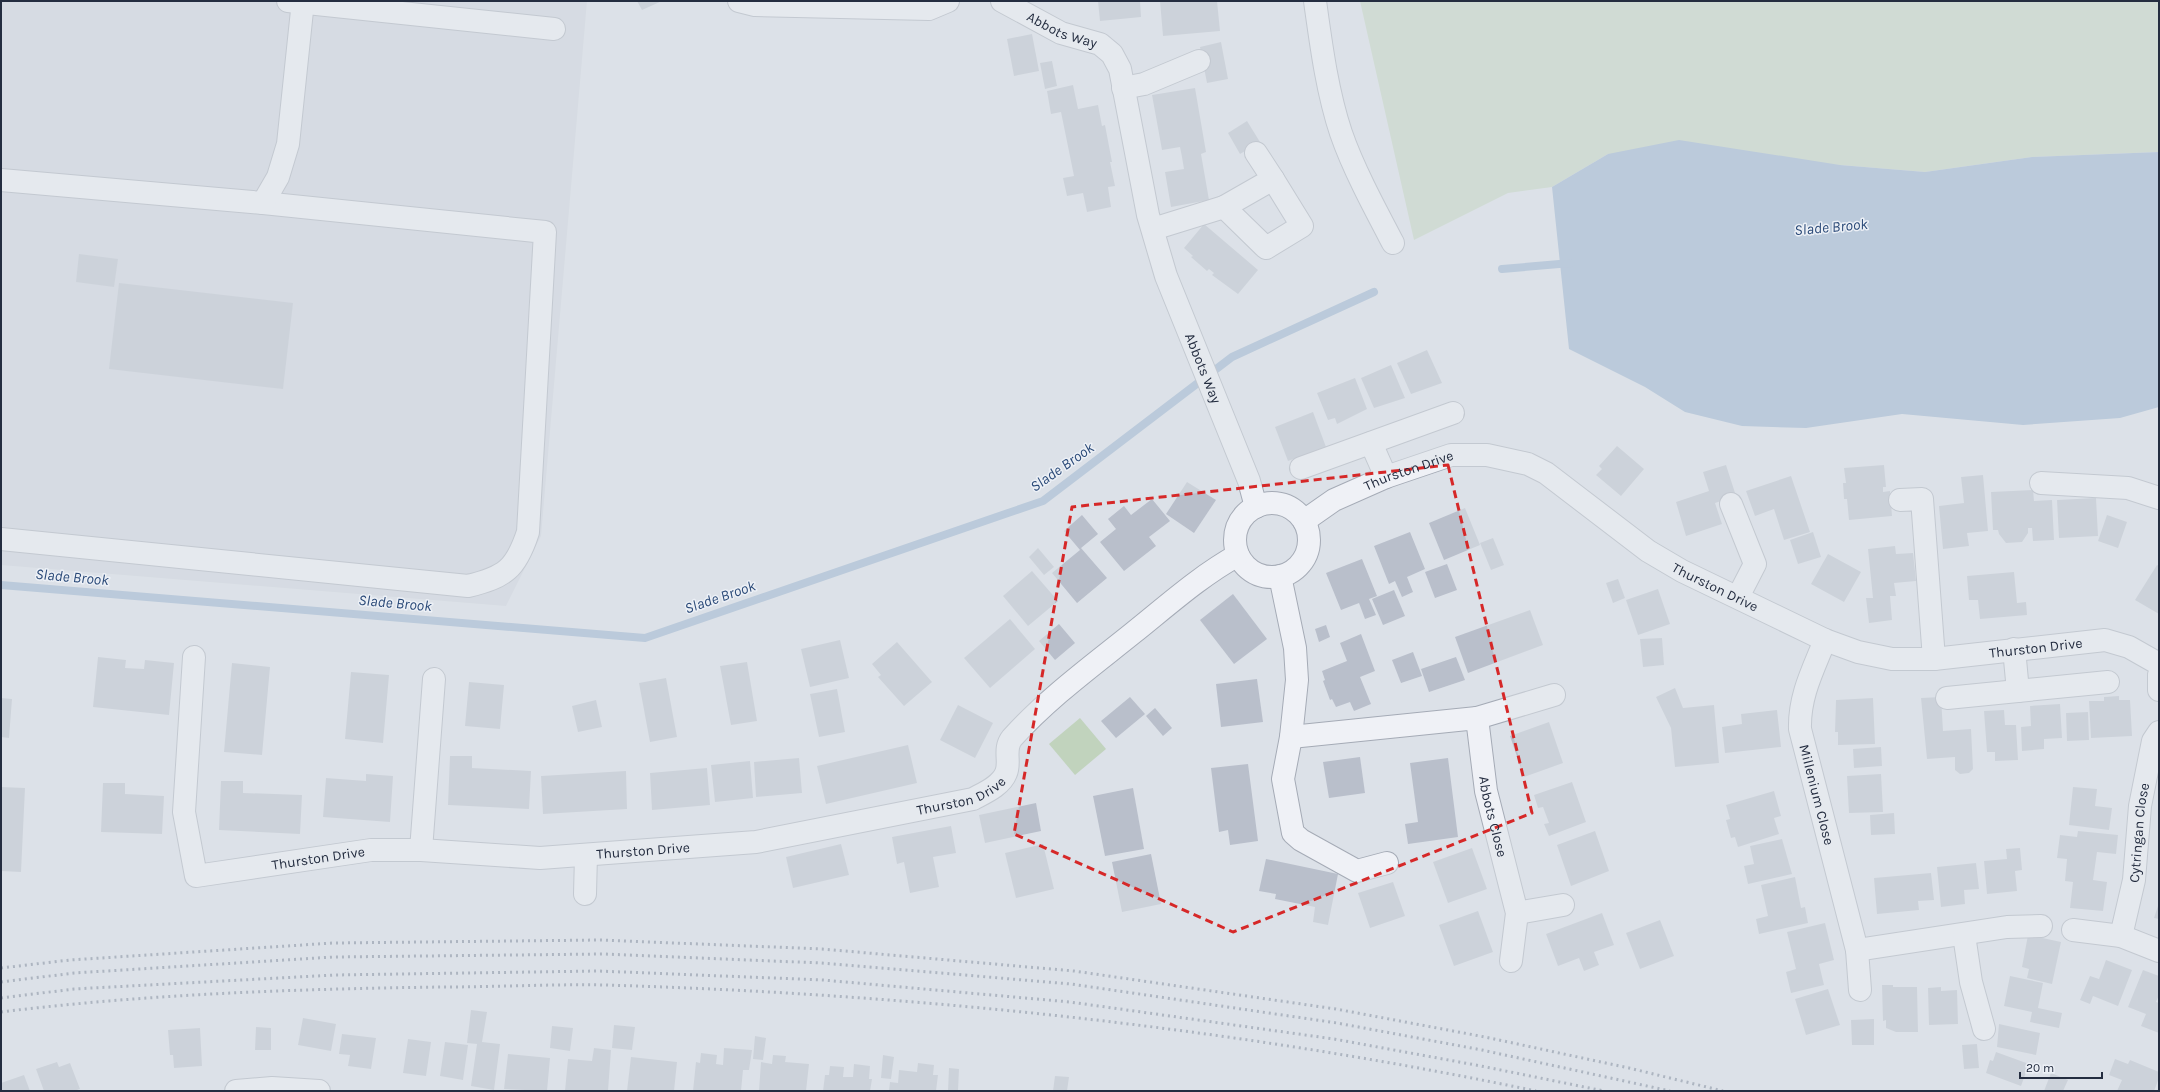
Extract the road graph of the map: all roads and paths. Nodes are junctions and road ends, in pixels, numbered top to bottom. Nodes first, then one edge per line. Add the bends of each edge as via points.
1 (298, 1) edge
2 (739, 1) edge
3 (948, 1) edge
4 (1002, 1) edge
5 (1314, 1) edge
6 (834, 4) edge
7 (554, 29) dead end
8 (1199, 61) dead end
9 (1123, 88) junction
10 (1256, 153) dead end
11 (1273, 179) junction
12 (1, 180) edge
13 (263, 203) junction
14 (1224, 207) junction
15 (1153, 228) junction
16 (1393, 243) dead end
17 (1453, 412) dead end
18 (1371, 443) junction
19 (1301, 468) dead end
20 (1386, 478) junction
21 (2041, 483) dead end
22 (2159, 498) edge
23 (1900, 500) dead end
24 (1731, 504) dead end
25 (1256, 507) junction
26 (1304, 521) junction
27 (1, 539) edge
28 (1238, 556) junction
29 (1280, 576) junction
30 (1738, 597) junction
31 (1825, 640) junction
32 (2014, 649) junction
33 (194, 657) dead end
34 (1934, 659) junction
35 (2159, 664) edge
36 (2159, 675) edge
37 (434, 679) dead end
38 (2108, 682) dead end
39 (2159, 690) edge
40 (2018, 691) junction
41 (1554, 695) dead end
42 (1947, 698) dead end
43 (1477, 718) junction
44 (2159, 732) edge
45 (1291, 737) junction
46 (421, 850) junction
47 (586, 855) junction
48 (1387, 863) dead end
49 (585, 894) dead end
50 (1562, 906) dead end
51 (1517, 913) junction
52 (2041, 926) dead end
53 (2074, 930) dead end
54 (1964, 935) junction
55 (2121, 936) junction
56 (1857, 950) junction
57 (2159, 951) edge
58 (1511, 961) dead end
59 (1860, 990) dead end
60 (1984, 1029) dead end
61 (236, 1091) edge
62 (319, 1091) edge

1 - 7 street
1 - 13 street via 288,144 278,177
2 - 6 street via 755,5 803,7
3 - 6 street via 929,9
4 - 9 street, Abbots Way via 1061,33 1100,44 1112,54 1120,70
5 - 16 street via 1324,64 1340,132 1374,208
8 - 9 street via 1144,84
9 - 15 street, Abbots Way
10 - 11 street
11 - 14 street
11 - 14 street via 1302,226 1266,248
12 - 13 street
13 - 27 street via 545,232 528,532 522,549 510,567 494,580 468,586
14 - 15 street
15 - 25 street, Abbots Way via 1166,276 1249,481
17 - 18 street
18 - 19 street
18 - 20 street
20 - 26 street, Thurston Drive via 1334,500
20 - 30 street, Thurston Drive via 1451,455 1487,455 1528,464 1546,473 1648,551 1682,571
21 - 22 street via 2128,488
23 - 34 street via 1922,499
24 - 30 street via 1755,564
25 - 26 street via 1276,503 1288,506
25 - 28 street via 1245,515 1239,524 1235,535
26 - 29 street via 1309,533 1306,555 1300,565
28 - 29 street via 1256,574
28 - 47 street, Thurston Drive via 1214,569 1186,590 1036,713 1011,740 1007,751 1006,773 993,788 973,799 756,842
29 - 45 street via 1295,648 1296,680
30 - 31 street, Thurston Drive
31 - 34 street, Thurston Drive via 1858,652 1892,659
31 - 56 street, Millenium Close via 1803,696 1800,729
32 - 34 street, Thurston Drive
32 - 35 street, Thurston Drive via 2105,640 2129,647
32 - 40 street
33 - 46 street, Thurston Drive via 184,812 196,876 371,850
36 - 39 street
37 - 46 street
38 - 40 street
40 - 42 street
41 - 43 street
43 - 45 street
43 - 51 street, Abbots Close via 1486,791
44 - 55 street, Cytringan Close via 2153,741 2140,806 2134,880
45 - 48 street via 1283,779 1293,833 1357,871
46 - 47 street, Thurston Drive via 540,858
47 - 49 street, Thurston Drive
50 - 51 street
51 - 58 street, Abbots Close
52 - 54 street via 2007,927
53 - 55 street
54 - 56 street
54 - 60 street via 1971,982
55 - 57 street
56 - 59 street, Millenium Close
61 - 62 street via 272,1088

